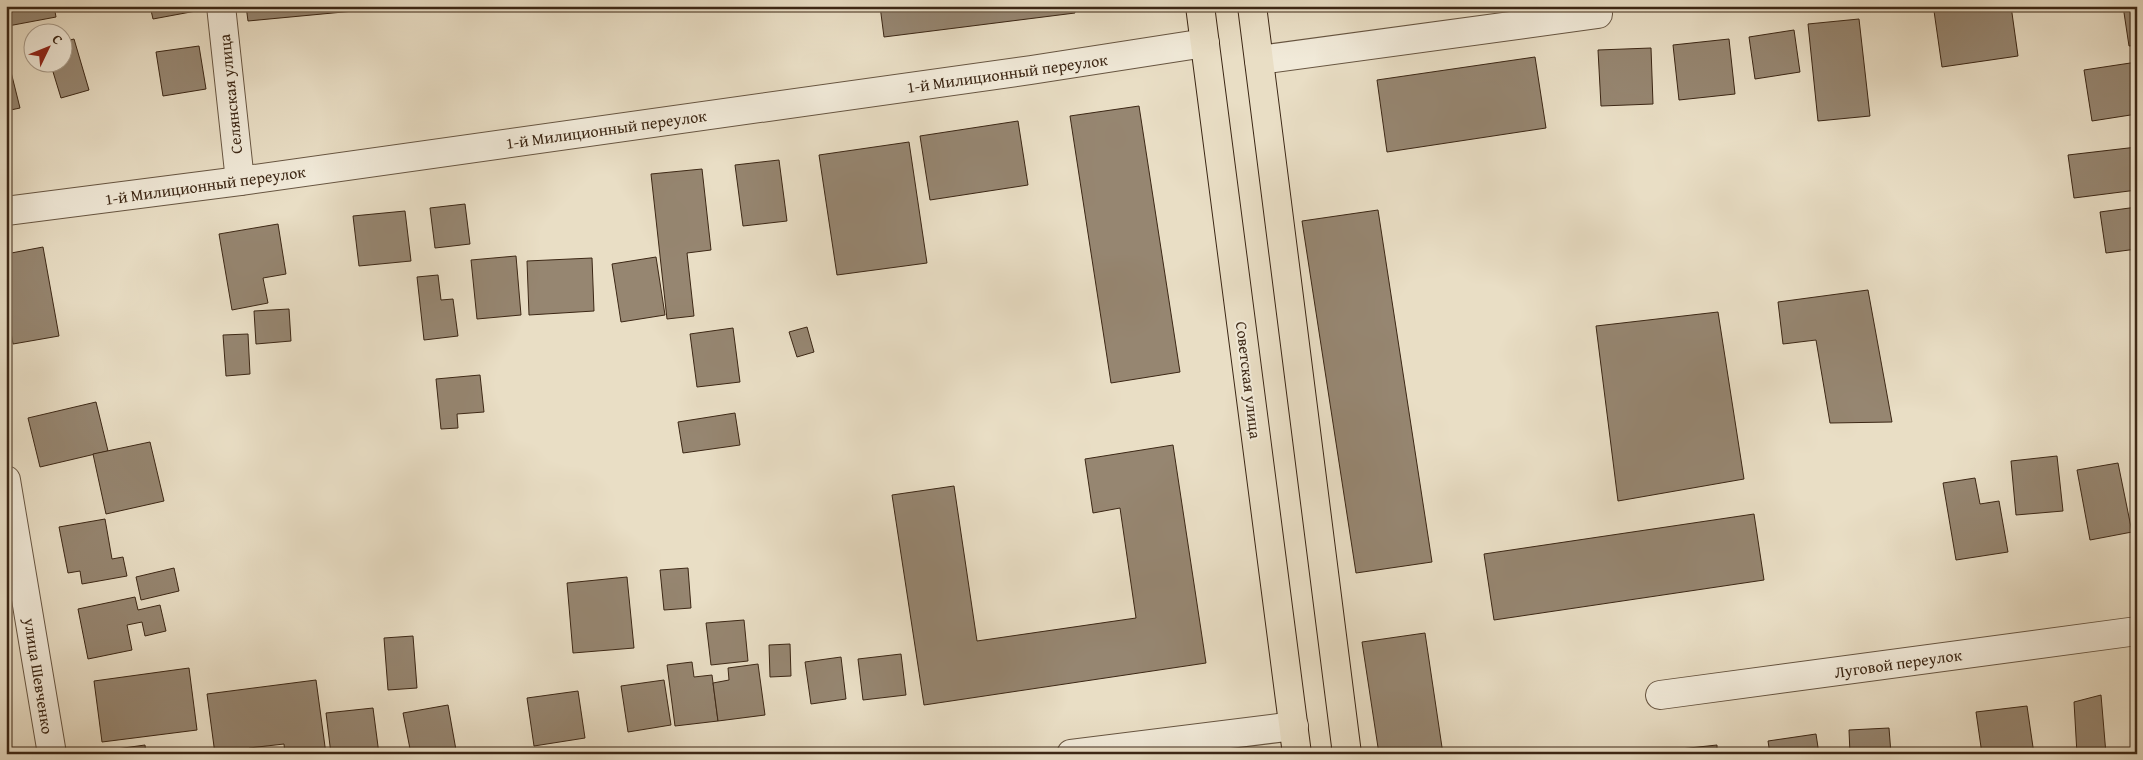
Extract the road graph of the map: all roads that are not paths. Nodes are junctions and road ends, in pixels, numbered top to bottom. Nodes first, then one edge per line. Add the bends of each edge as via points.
1 (221, 6) edge
2 (1200, 6) edge
3 (1252, 6) edge
4 (1598, 14) dead end
5 (1205, 43) junction
6 (1259, 60) junction
7 (240, 181) junction
8 (6, 211) edge
9 (6, 480) edge
10 (2137, 631) edge
11 (1660, 695) dead end
12 (1294, 726) junction
13 (52, 754) edge
14 (1071, 754) edge
15 (1297, 754) edge
16 (1347, 754) edge

1 - 7 street, Селянская улица
2 - 5 main road, Советская улица
3 - 6 main road
4 - 6 street
5 - 7 street, 1-й Милиционный переулок
5 - 12 main road, Советская улица
6 - 16 main road
7 - 8 street, 1-й Милиционный переулок
9 - 13 street, улица Шевченко
10 - 11 street, Луговой переулок
12 - 14 street
12 - 15 main road, Советская улица

